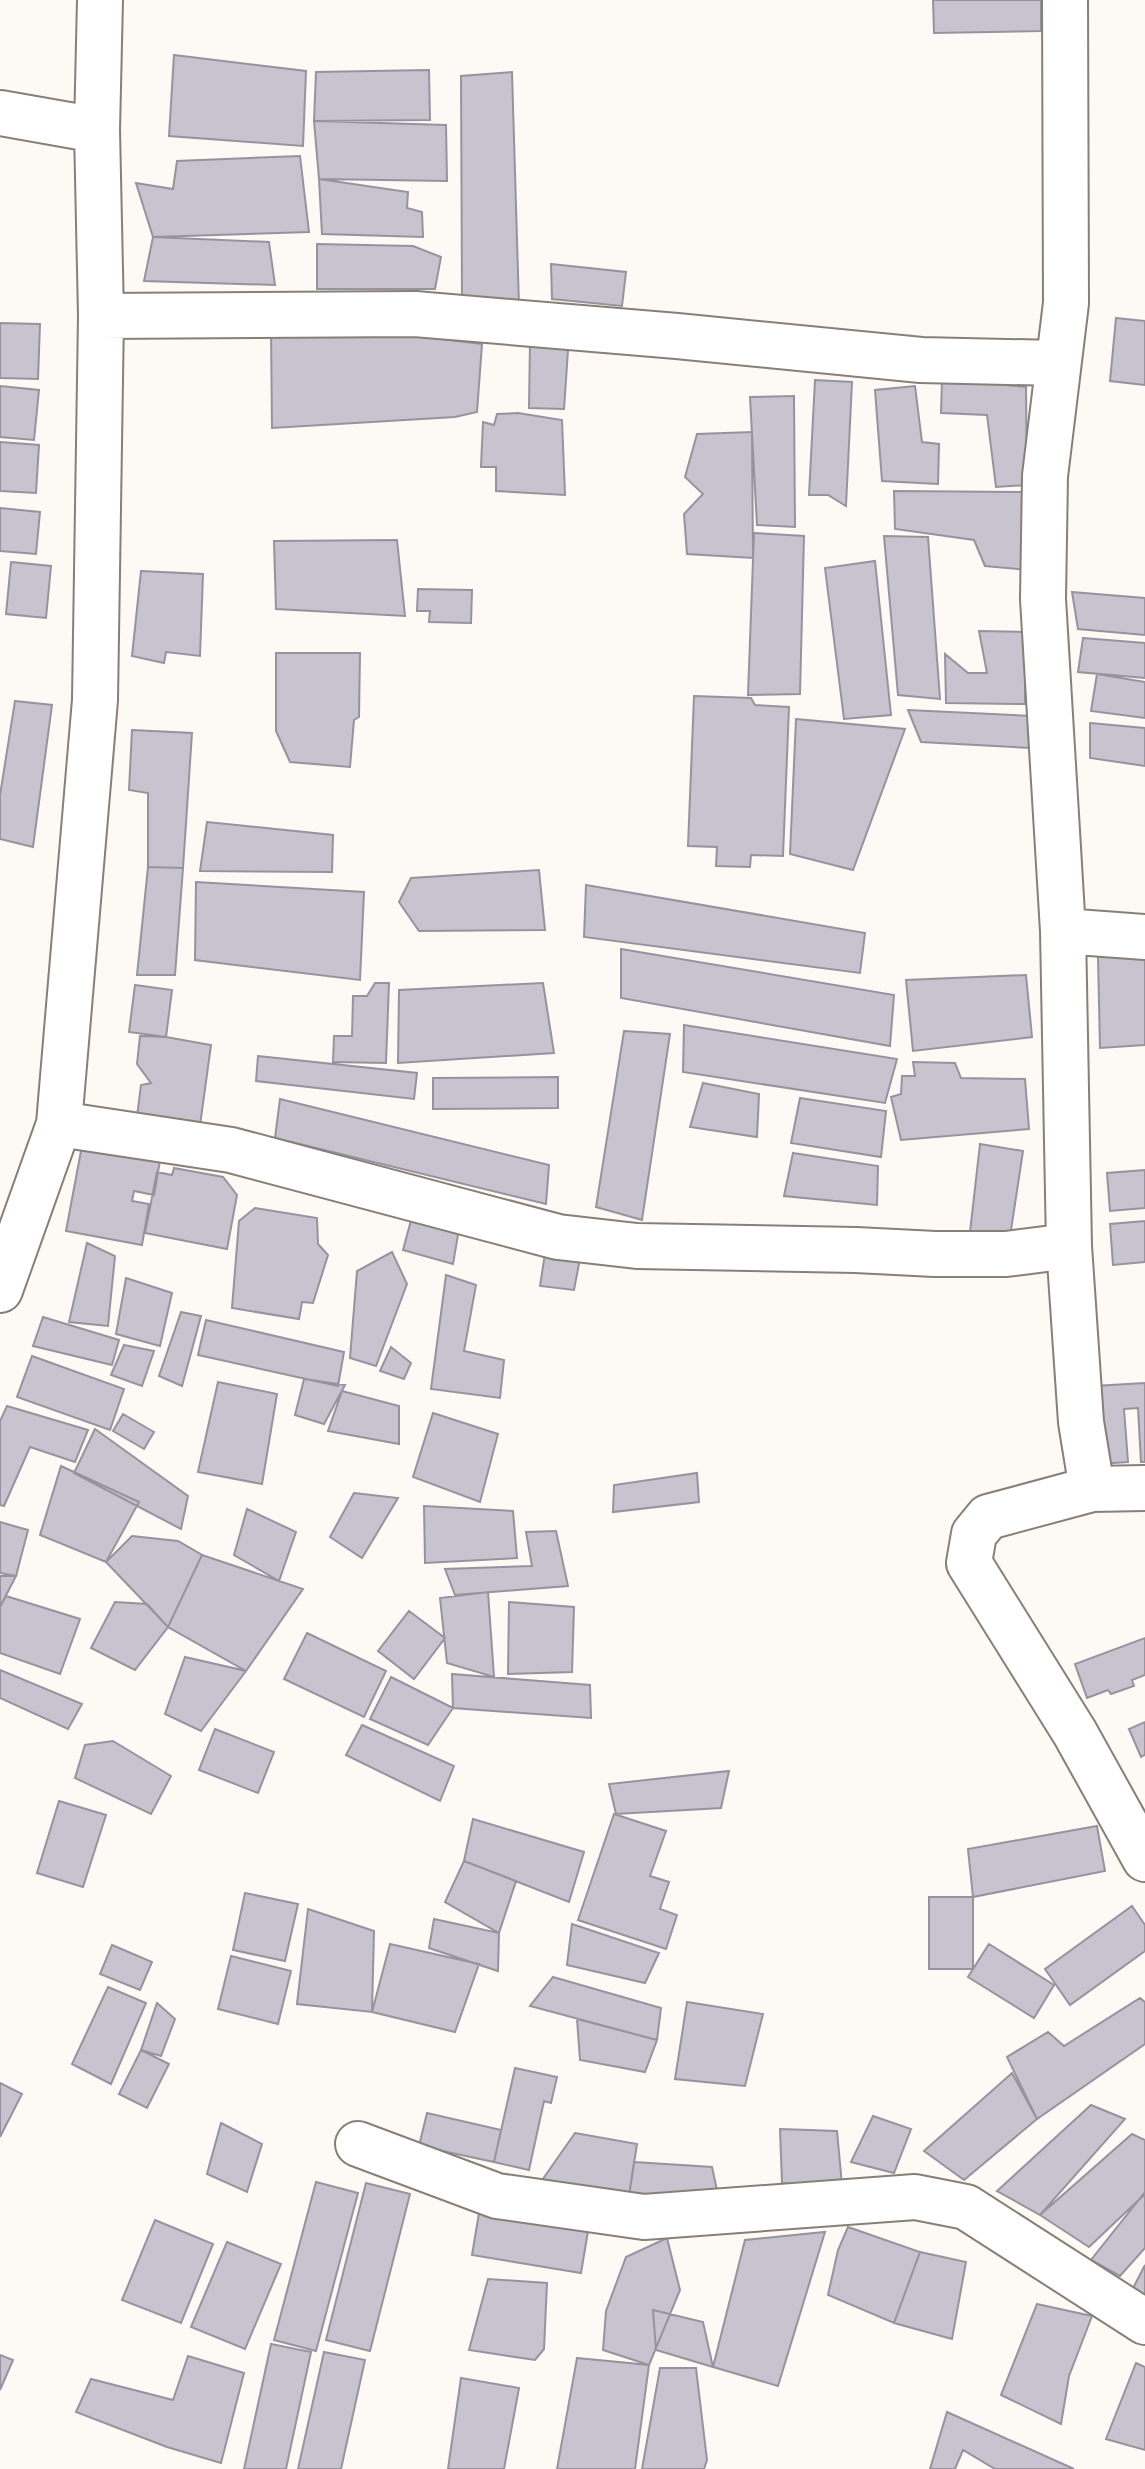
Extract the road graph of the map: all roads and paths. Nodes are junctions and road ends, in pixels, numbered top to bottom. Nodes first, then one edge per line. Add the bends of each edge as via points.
1 (100, 0) edge
2 (1065, 0) edge
3 (0, 113) edge
4 (97, 130) junction
5 (101, 316) junction
6 (1057, 363) junction
7 (1063, 931) junction
8 (1145, 937) edge
9 (59, 1124) junction
10 (1069, 1246) junction
11 (0, 1290) edge
12 (1145, 1488) edge
13 (1092, 1489) junction
14 (1145, 1859) edge
15 (358, 2144) dead end
16 (1145, 2322) edge

1 - 4 street
2 - 6 street via 1066,303
3 - 4 street
4 - 5 street
5 - 6 street via 415,314 921,360
5 - 9 street via 95,700
6 - 7 street via 1045,476 1043,599
7 - 8 street
7 - 10 street
9 - 10 street via 231,1150 558,1237 637,1246 935,1254 1006,1254
9 - 11 street
10 - 13 street via 1081,1422
12 - 13 street
13 - 14 street via 988,1517 974,1534 969,1563 1075,1733
15 - 16 street via 497,2196 644,2217 915,2197 966,2207

